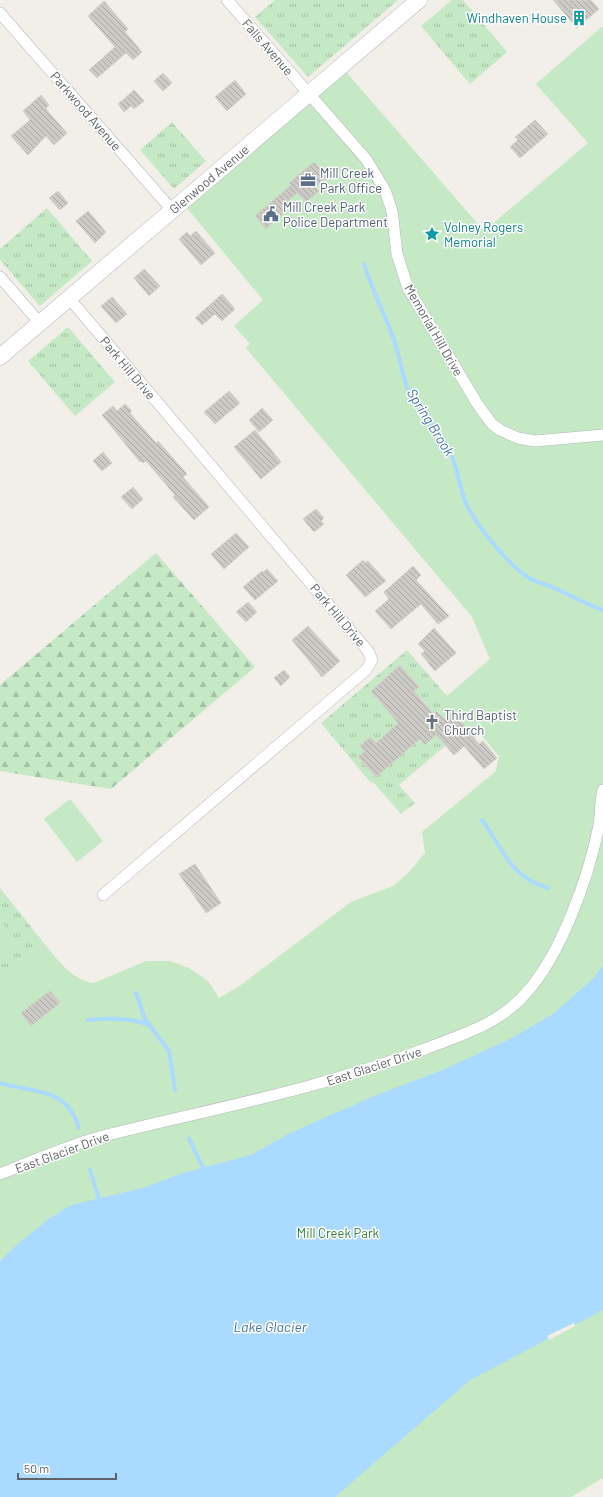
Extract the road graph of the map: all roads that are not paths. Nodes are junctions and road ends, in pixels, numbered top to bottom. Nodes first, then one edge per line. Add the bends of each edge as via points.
1 (227, 0) edge
2 (418, 0) edge
3 (0, 13) edge
4 (309, 94) junction
5 (172, 210) junction
6 (0, 277) edge
7 (69, 298) junction
8 (40, 323) junction
9 (0, 357) edge
10 (603, 435) edge
11 (603, 790) edge
12 (102, 895) dead end
13 (0, 1174) edge

1 - 4 street, Falls Avenue
2 - 4 main road, Glenwood Avenue
3 - 5 street, Parkwood Avenue
4 - 5 main road, Glenwood Avenue
4 - 10 street, Memorial Hill Drive via 375,172 385,190 392,211 397,254 408,288 492,424 518,438 535,441
5 - 7 main road, Glenwood Avenue
6 - 8 street
7 - 8 main road, Glenwood Avenue
7 - 12 street, Park Hill Drive via 368,651 372,660 366,670
8 - 9 main road, Glenwood Avenue
11 - 13 street, East Glacier Drive via 599,824 572,912 554,952 535,982 508,1012 461,1036 374,1068 304,1088 101,1136

